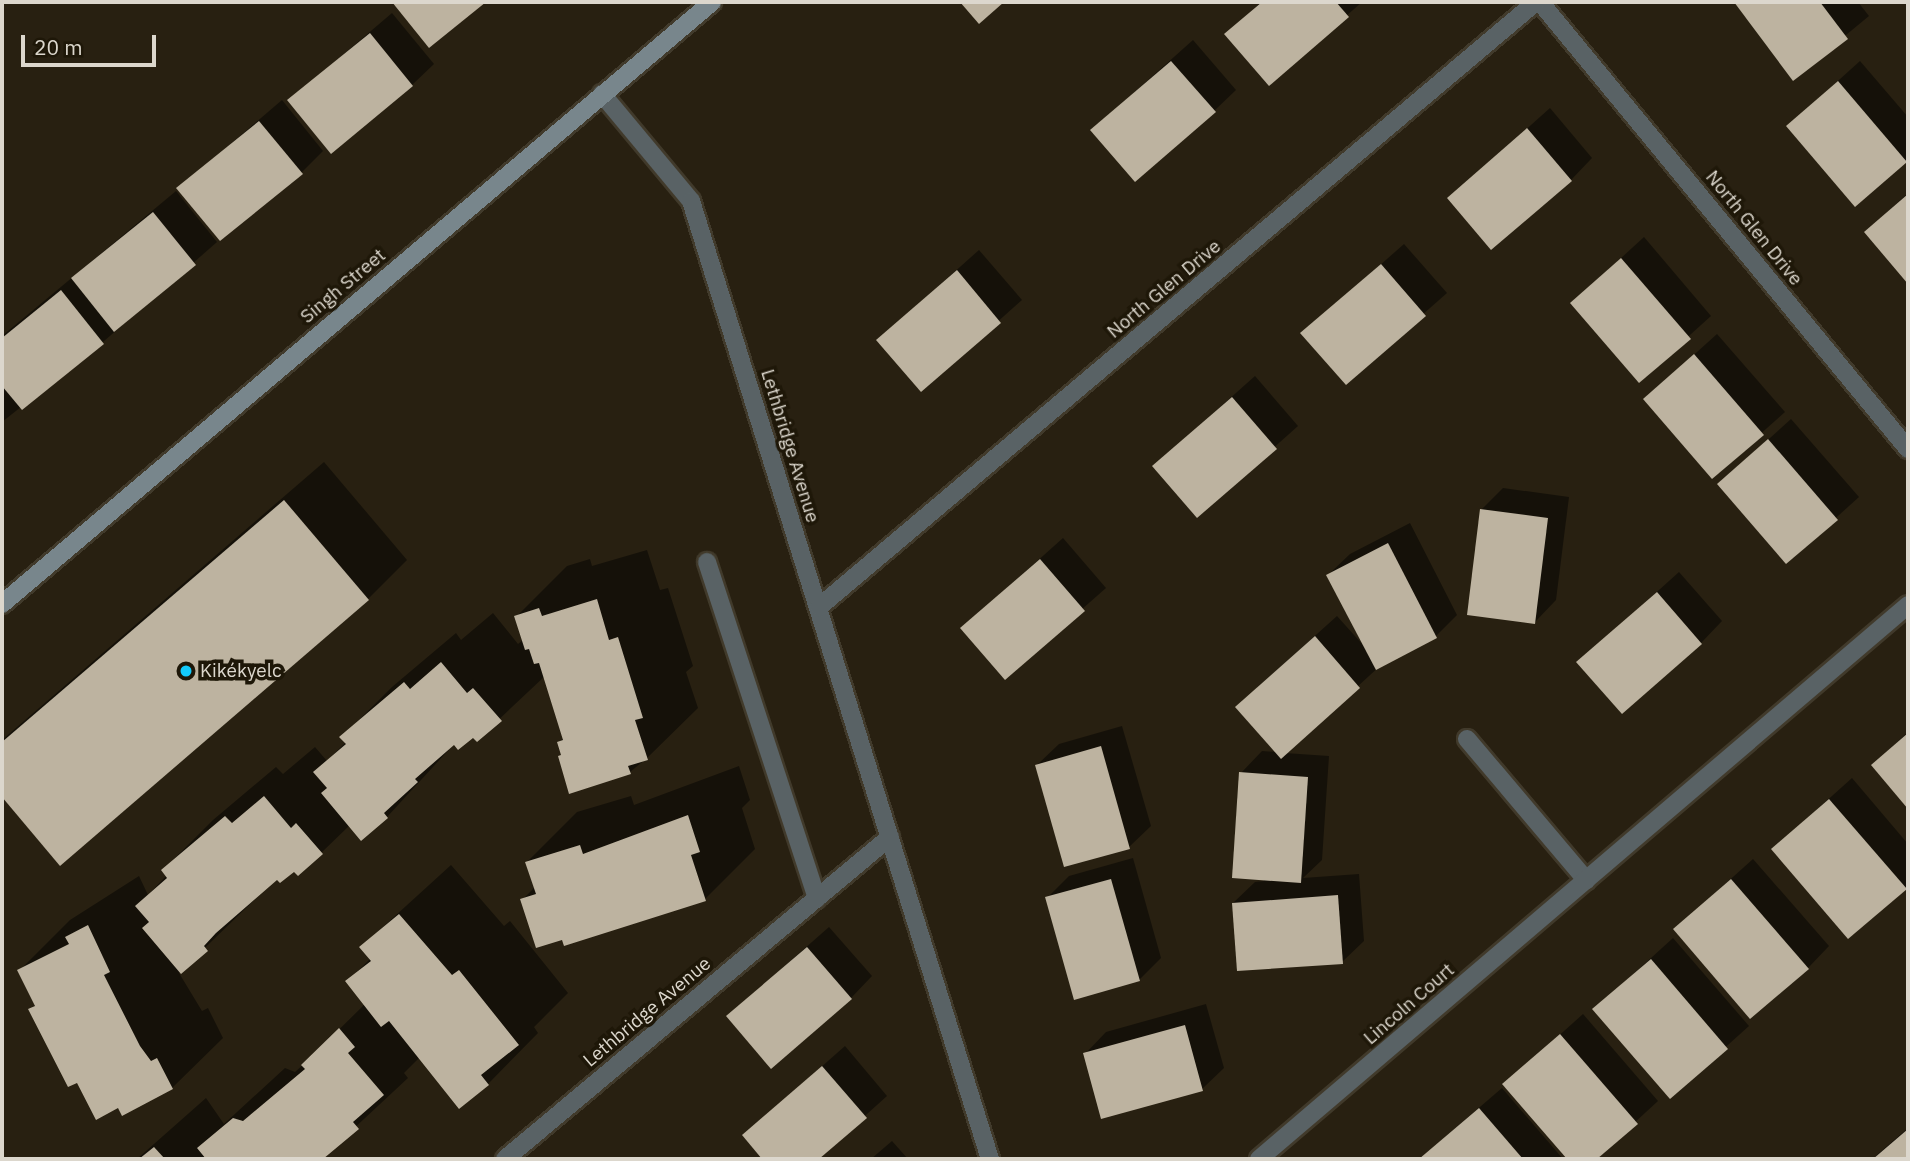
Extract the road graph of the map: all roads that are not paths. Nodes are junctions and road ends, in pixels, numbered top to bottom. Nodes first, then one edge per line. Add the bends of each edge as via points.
1 (712, 2) edge
2 (1538, 2) edge
3 (602, 94) junction
4 (1908, 449) edge
5 (707, 562) dead end
6 (2, 604) edge
7 (1908, 604) edge
8 (819, 607) junction
9 (1467, 739) dead end
10 (890, 837) junction
11 (1586, 880) junction
12 (817, 898) junction
13 (505, 1159) edge
14 (990, 1159) edge
15 (1259, 1159) edge

1 - 3 main road, Singh Street
2 - 4 street, North Glen Drive
2 - 8 street, North Glen Drive
3 - 6 main road, Singh Street
3 - 8 street, Lethbridge Avenue via 691,201
5 - 12 street
7 - 11 street, Lincoln Court
8 - 10 street, Lethbridge Avenue
9 - 11 street
10 - 12 street, Lethbridge Avenue
10 - 14 street, Lethbridge Avenue
11 - 15 street, Lincoln Court
12 - 13 street, Lethbridge Avenue

